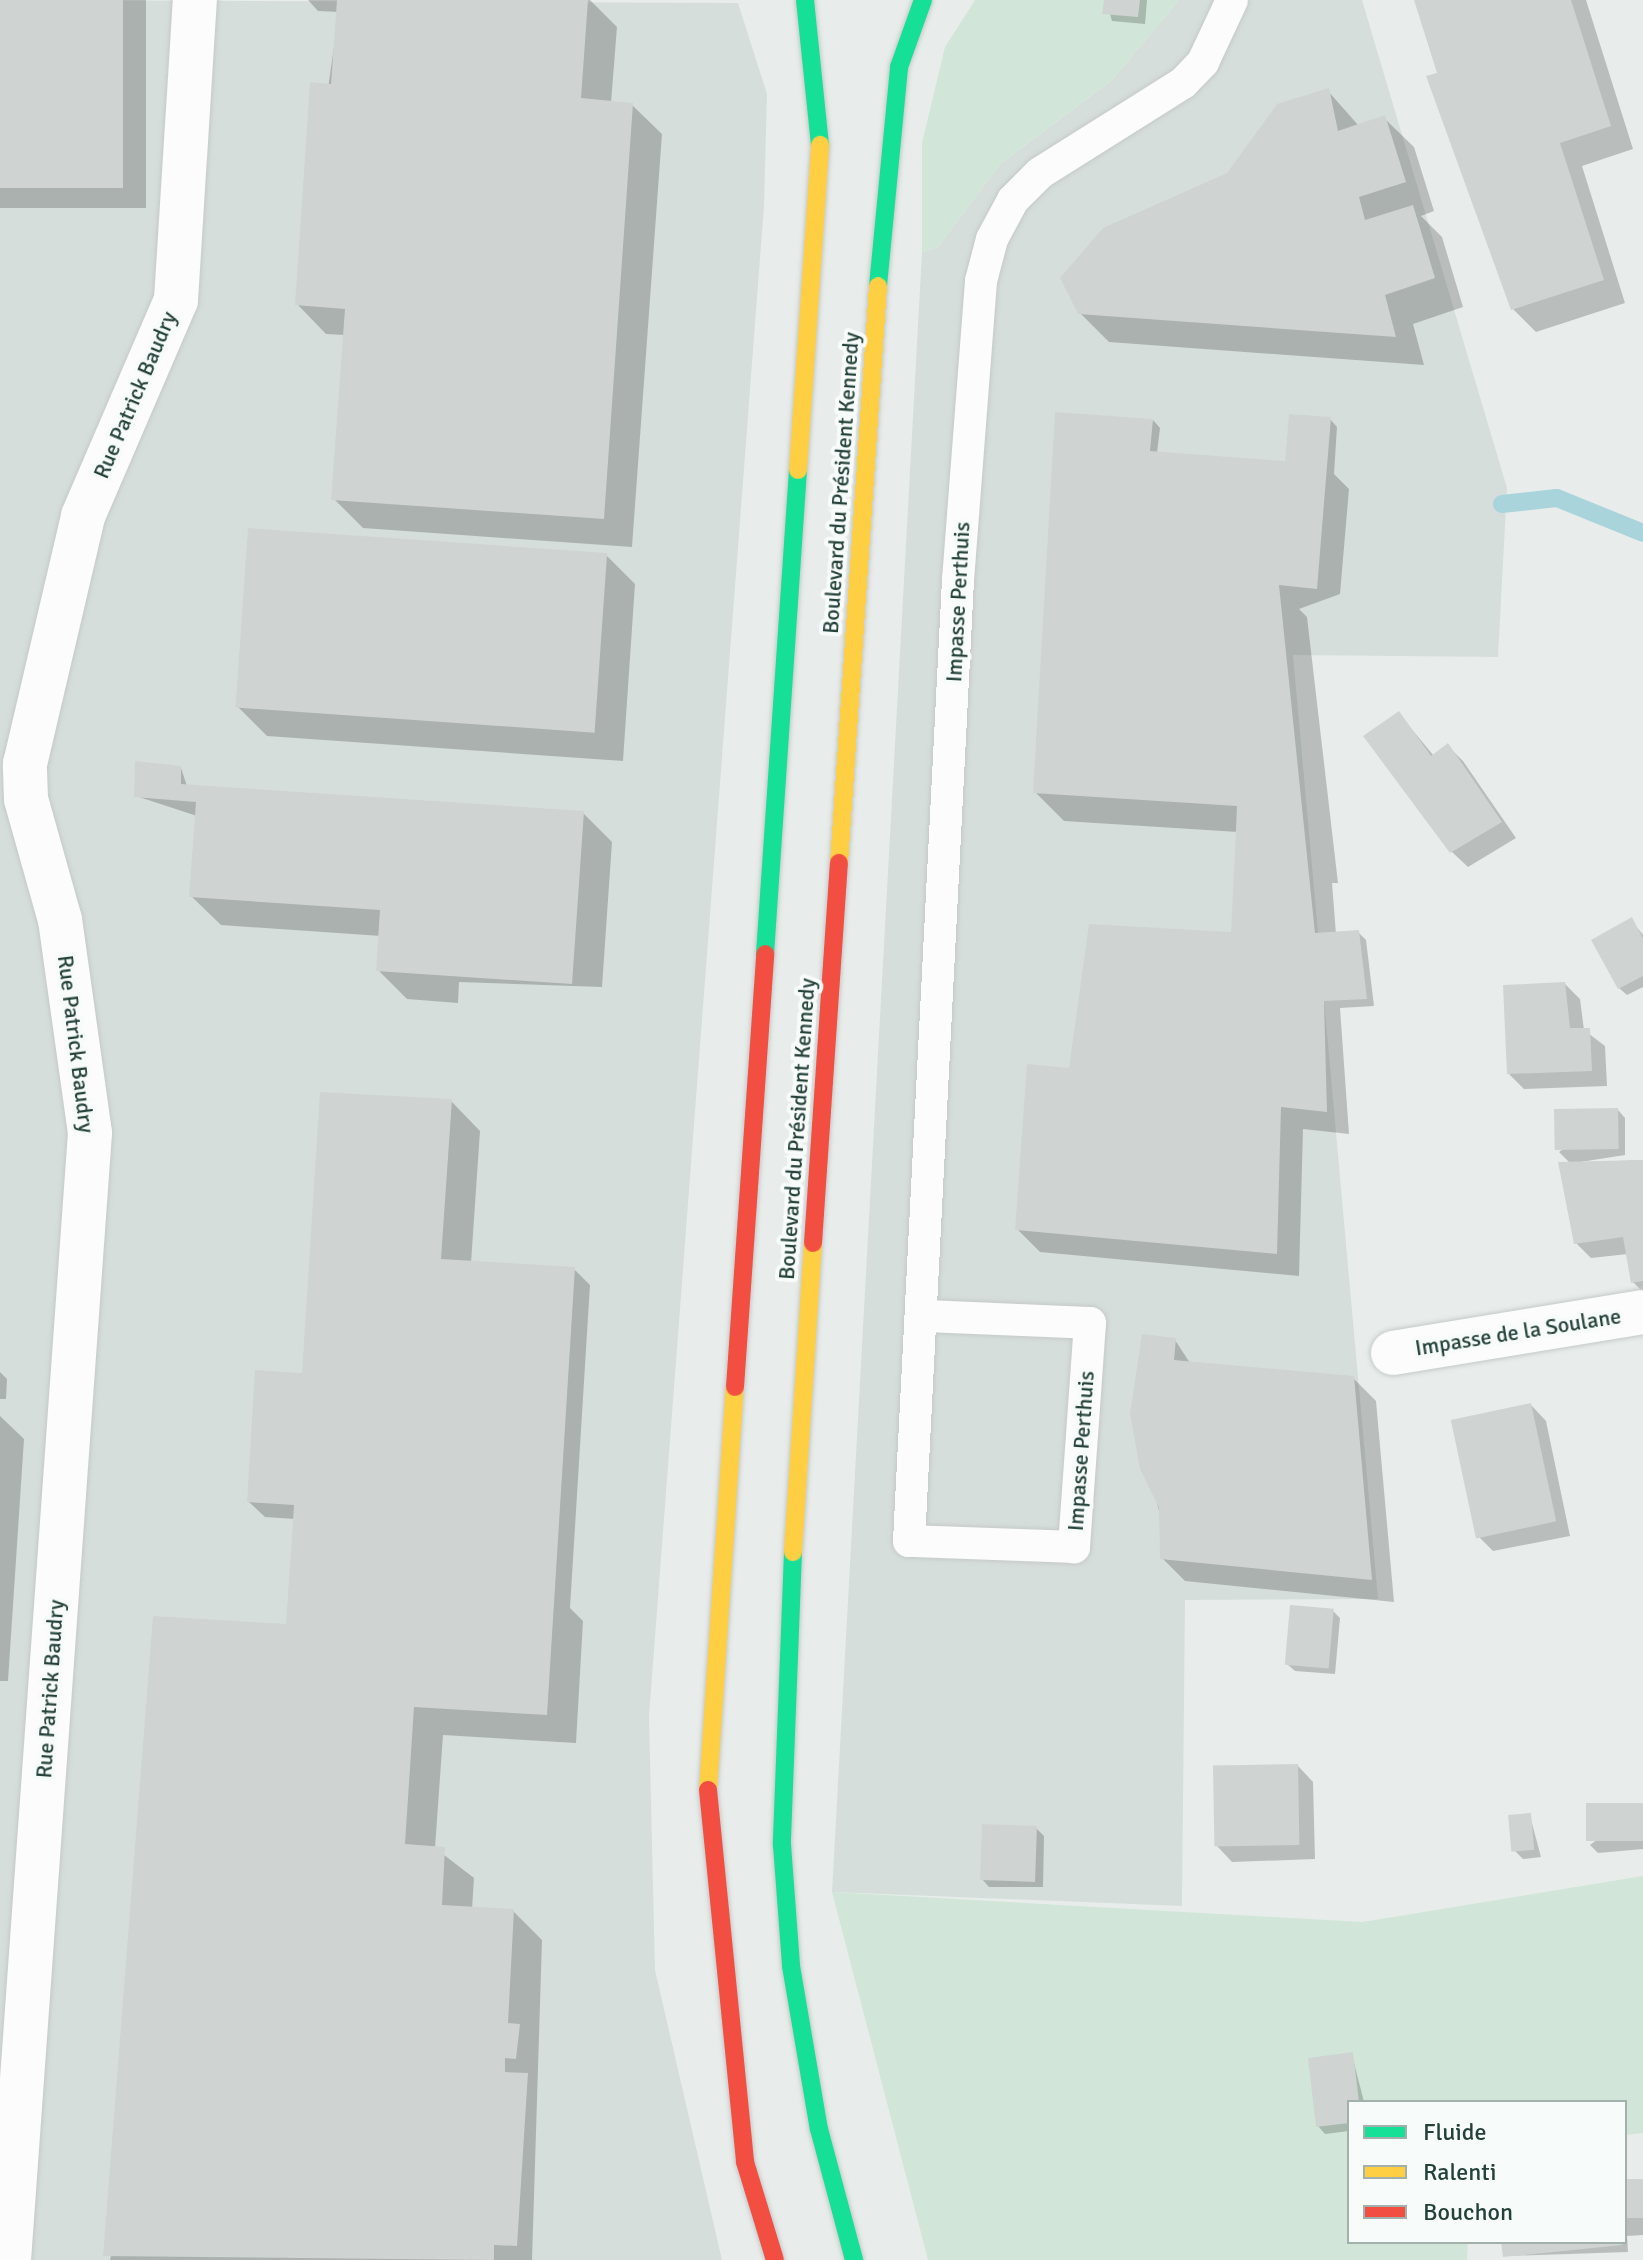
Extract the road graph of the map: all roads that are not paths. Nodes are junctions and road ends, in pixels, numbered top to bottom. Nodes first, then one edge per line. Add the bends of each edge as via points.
1 (195, 0) edge
2 (805, 0) edge
3 (923, 0) edge
4 (1232, 0) edge
5 (13, 798) edge
6 (1643, 1312) edge
7 (924, 1316) junction
8 (1393, 1353) dead end
9 (9, 2260) edge
10 (775, 2260) edge
11 (854, 2260) edge

1 - 5 street, Rue Patrick Baudry via 176,300 83,516
2 - 10 main road, Boulevard du Président Kennedy via 822,117 706,1819 745,2162
3 - 11 main road, Boulevard du Président Kennedy via 899,67 887,156 784,1678 782,1845 791,1966 819,2129
4 - 7 lane, Impasse Perthuis via 1203,62 1183,83 1040,173 1013,200 992,239 981,281 958,580
5 - 9 street, Rue Patrick Baudry via 60,920 90,1133
6 - 8 street, Impasse de la Soulane
7 - 7 lane, Impasse Perthuis via 909,1541 1074,1547 1090,1323

